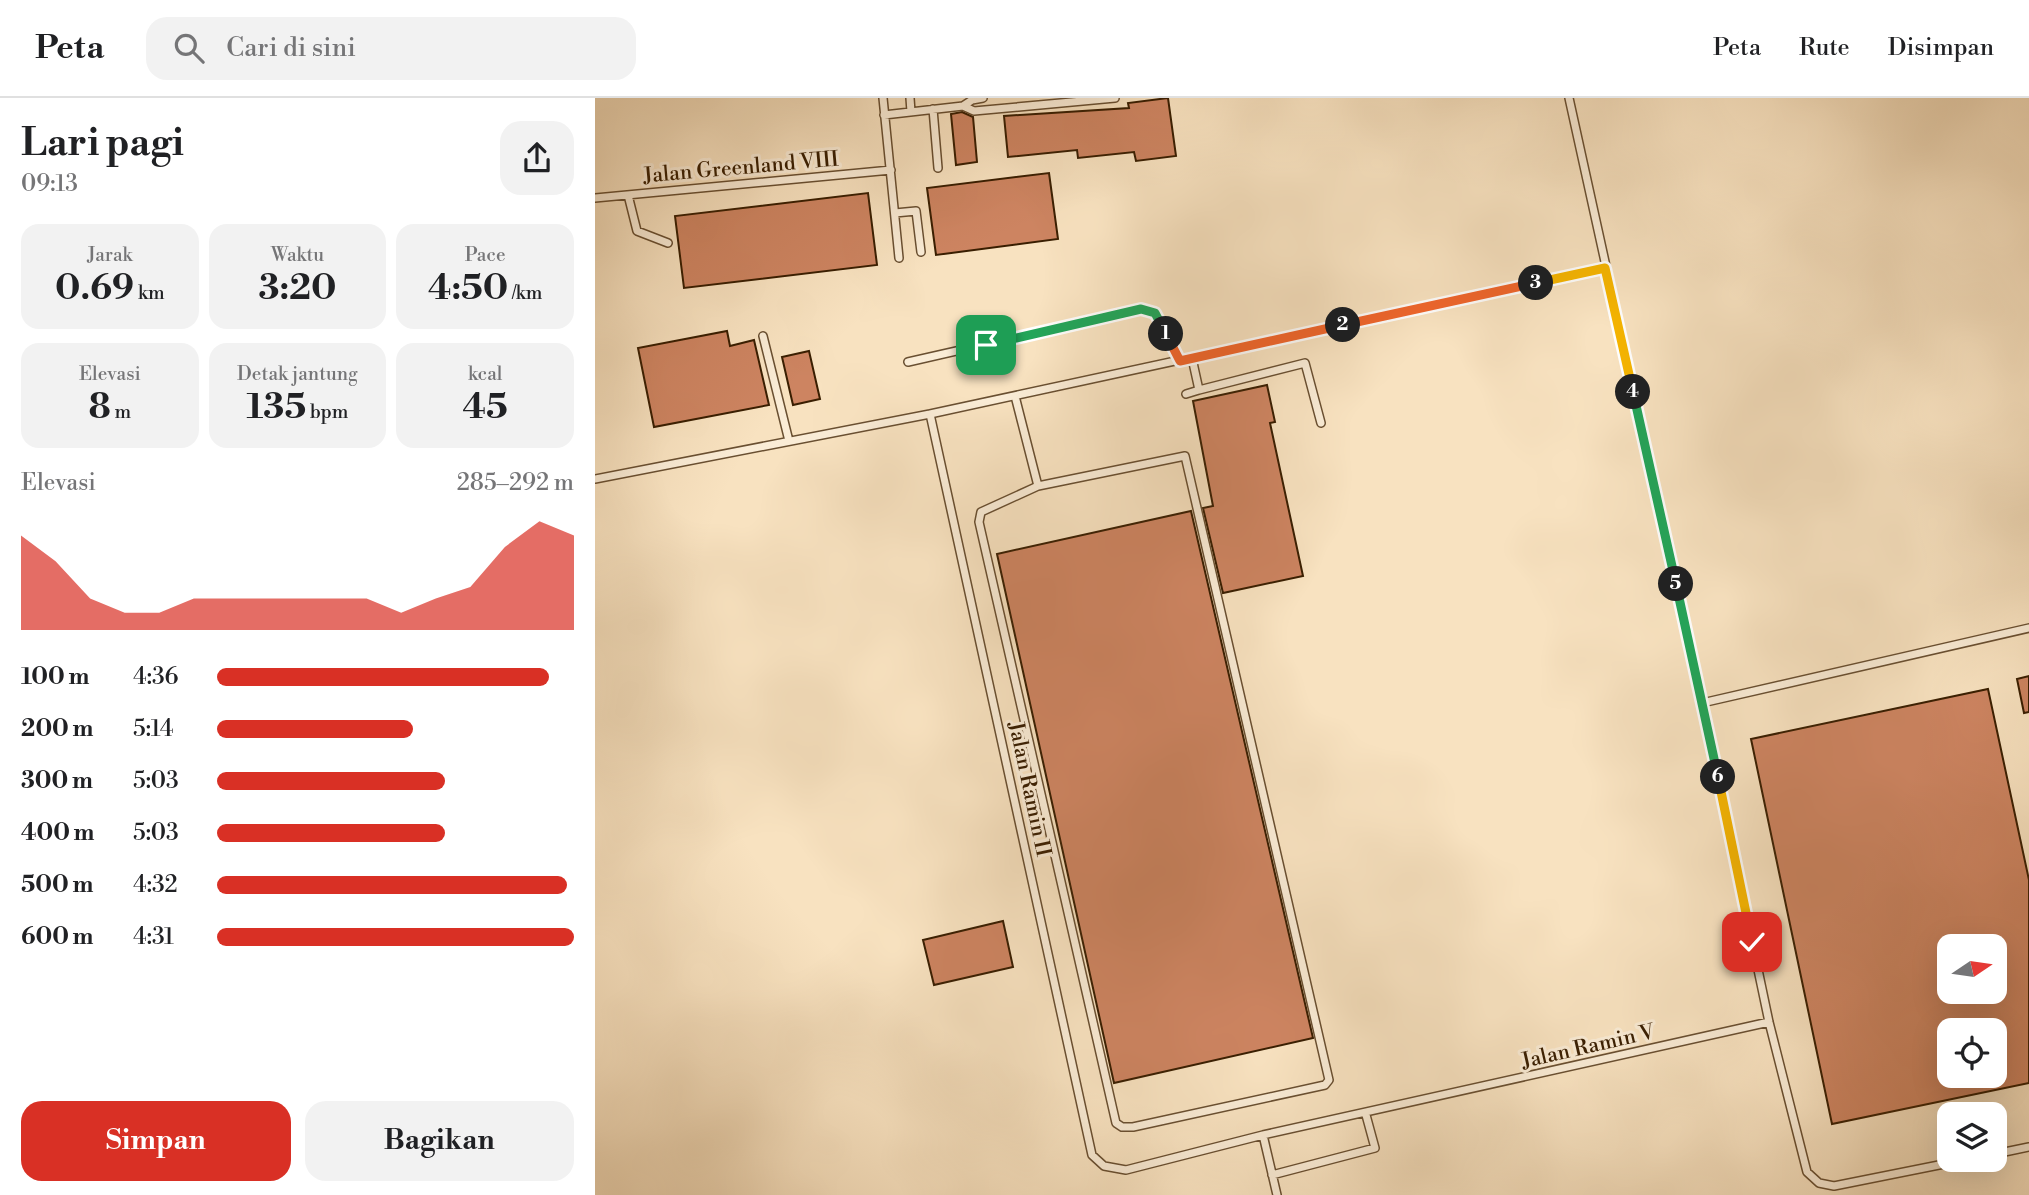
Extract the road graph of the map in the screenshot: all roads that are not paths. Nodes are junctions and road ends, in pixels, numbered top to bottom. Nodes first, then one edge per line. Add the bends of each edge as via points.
1 (883, 98) edge
2 (910, 98) edge
3 (983, 98) edge
4 (1115, 98) edge
5 (1569, 98) edge
6 (972, 99) edge
7 (1055, 100) edge
8 (963, 106) junction
9 (933, 109) junction
10 (974, 111) junction
11 (911, 112) junction
12 (884, 115) junction
13 (938, 168) dead end
14 (891, 170) junction
15 (628, 195) junction
16 (595, 198) edge
17 (895, 213) junction
18 (668, 243) dead end
19 (921, 252) dead end
20 (899, 258) dead end
21 (1605, 268) junction
22 (763, 336) dead end
23 (1192, 358) junction
24 (1180, 361) junction
25 (908, 362) dead end
26 (1199, 390) junction
27 (1186, 394) dead end
28 (1015, 396) junction
29 (930, 414) junction
30 (1321, 423) dead end
31 (789, 440) junction
32 (595, 479) edge
33 (1038, 486) junction
34 (2029, 628) edge
35 (1702, 703) junction
36 (1769, 1022) junction
37 (1366, 1115) junction
38 (1263, 1135) junction
39 (2029, 1147) edge
40 (2007, 1152) edge
41 (1937, 1165) edge
42 (1104, 1166) joint
43 (1272, 1175) junction
44 (1277, 1195) edge

1 - 12 lane
2 - 11 lane
3 - 6 lane
4 - 7 lane
5 - 21 lane
6 - 8 lane
6 - 10 lane
7 - 10 lane
8 - 9 lane
8 - 10 lane
9 - 11 lane
9 - 13 lane
11 - 12 lane
12 - 14 lane
14 - 15 lane, Jalan Greenland VIII
14 - 17 lane
15 - 16 lane, Jalan Greenland VIII
15 - 18 lane via 637,231
17 - 19 lane via 916,211
17 - 20 lane
21 - 23 lane
21 - 35 lane
22 - 31 lane
23 - 24 lane
23 - 26 lane
24 - 25 lane via 1155,313 1141,309
24 - 28 lane
26 - 27 lane
26 - 30 lane via 1303,362
28 - 29 lane
28 - 33 lane
29 - 31 lane
29 - 42 lane, Jalan Ramin II via 1092,1155
31 - 32 lane
33 - 33 lane via 984,510 979,522 1116,1123 1140,1126 1325,1085 1329,1080 1185,456
34 - 35 lane
35 - 36 lane
36 - 37 lane, Jalan Ramin V
36 - 41 lane via 1807,1172 1814,1179 1834,1186
37 - 38 lane, Jalan Ramin V
37 - 43 lane via 1375,1148
38 - 42 lane, Jalan Ramin V via 1126,1170
38 - 43 lane
39 - 40 lane
43 - 44 lane

